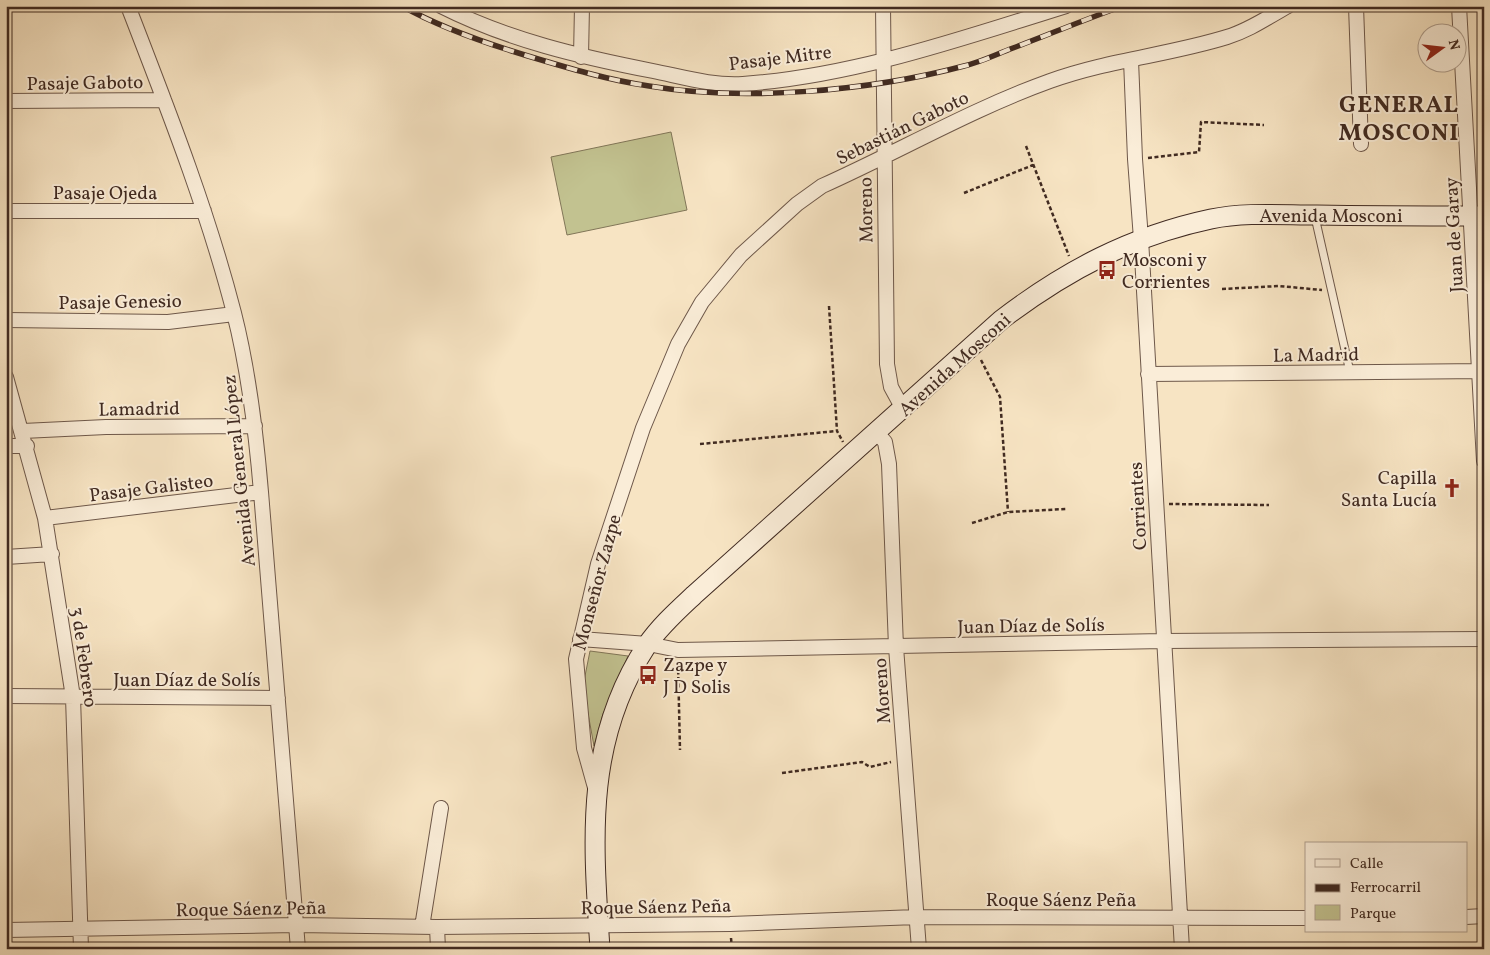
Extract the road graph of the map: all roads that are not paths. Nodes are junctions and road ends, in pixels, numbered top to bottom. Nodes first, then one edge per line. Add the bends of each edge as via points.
1 (128, 6) edge
2 (582, 6) edge
3 (883, 6) edge
4 (1066, 6) edge
5 (1288, 6) edge
6 (1356, 6) edge
7 (1459, 6) edge
8 (442, 7) edge
9 (581, 57) junction
10 (1131, 60) junction
11 (882, 61) junction
12 (164, 100) junction
13 (6, 101) edge
14 (1361, 144) dead end
15 (883, 158) junction
16 (6, 211) edge
17 (204, 211) junction
18 (1314, 216) junction
19 (1478, 216) edge
20 (1141, 239) junction
21 (234, 314) junction
22 (6, 320) edge
23 (1482, 371) edge
24 (1350, 372) junction
25 (1148, 374) junction
26 (6, 377) edge
27 (903, 409) junction
28 (255, 426) junction
29 (643, 428) joint
30 (23, 430) junction
31 (877, 433) junction
32 (6, 446) edge
33 (27, 446) junction
34 (1484, 461) edge
35 (261, 492) junction
36 (45, 518) junction
37 (52, 554) junction
38 (6, 557) edge
39 (580, 639) junction
40 (1484, 639) edge
41 (1163, 641) junction
42 (648, 644) junction
43 (896, 647) junction
44 (6, 696) edge
45 (73, 698) junction
46 (278, 698) junction
47 (596, 791) junction
48 (441, 808) dead end
49 (1468, 916) edge
50 (1484, 916) edge
51 (916, 917) junction
52 (1180, 918) junction
53 (1305, 918) edge
54 (296, 925) junction
55 (599, 925) junction
56 (422, 927) junction
57 (438, 927) junction
58 (80, 929) junction
59 (6, 930) edge
60 (81, 949) edge
61 (298, 949) edge
62 (438, 949) edge
63 (600, 949) edge
64 (919, 949) edge
65 (1182, 949) edge

1 - 12 street, Avenida General López
2 - 9 street
3 - 11 street, Moreno
4 - 11 street, Pasaje Mitre
5 - 10 street, Sebastián Gaboto via 1254,27 1227,37
6 - 14 street
7 - 19 street, Juan de Garay
8 - 9 street, Pasaje Mitre via 480,25
9 - 11 street, Pasaje Mitre via 706,82 741,84
10 - 15 street, Sebastián Gaboto via 1096,66 1004,99
10 - 20 street, Corrientes via 1134,159
11 - 15 street, Moreno
12 - 13 street, Pasaje Gaboto
12 - 17 street, Avenida General López
15 - 27 street, Moreno via 886,364 891,387
15 - 29 street, Sebastián Gaboto via 822,186 797,204 741,256 702,302 682,336
16 - 17 street, Pasaje Ojeda
17 - 21 street, Avenida General López
18 - 19 street, Avenida Mosconi
18 - 20 street, Avenida Mosconi via 1251,215 1212,219
18 - 24 lane
19 - 23 street, Juan de Garay
20 - 25 street, Corrientes
20 - 27 street, Avenida Mosconi via 1074,269 1039,291 1001,320
21 - 22 street, Pasaje Genesio via 168,322
21 - 28 street, Avenida General López
23 - 24 street, La Madrid
23 - 34 street, Juan de Garay
24 - 25 street, La Madrid
25 - 41 street, Corrientes
26 - 30 street, 3 de Febrero
27 - 31 street, Avenida Mosconi
28 - 30 street, Lamadrid via 106,426
28 - 35 street, Avenida General López
29 - 39 street, Monseñor Zazpe via 598,564
30 - 33 street, 3 de Febrero
31 - 42 street, Avenida Mosconi via 694,595
31 - 43 street, Moreno via 885,442 889,464
32 - 33 street
33 - 36 street, 3 de Febrero
35 - 36 street, Pasaje Galisteo
35 - 46 street, Avenida General López
36 - 37 street, 3 de Febrero
37 - 38 street
37 - 45 street, 3 de Febrero
39 - 42 street, Juan Díaz de Solís
39 - 47 street, Monseñor Zazpe via 576,684 584,748
40 - 41 street, Juan Díaz de Solís
41 - 43 street, Juan Díaz de Solís
41 - 52 street, Corrientes
42 - 43 street, Juan Díaz de Solís via 678,650
42 - 47 street, Avenida Mosconi via 612,712
43 - 51 street, Moreno
44 - 45 street, Juan Díaz de Solís
45 - 46 street, Juan Díaz de Solís
45 - 58 street, 3 de Febrero
46 - 54 street, Avenida General López
47 - 55 street, Monseñor Zazpe via 594,840
48 - 56 street
49 - 50 street
51 - 52 street, Roque Sáenz Peña
51 - 55 street, Roque Sáenz Peña
51 - 64 street, Moreno
52 - 53 street, Roque Sáenz Peña
52 - 65 street, Corrientes
54 - 56 street, Roque Sáenz Peña
54 - 58 street, Roque Sáenz Peña
54 - 61 street, Avenida General López
55 - 57 street, Roque Sáenz Peña
55 - 63 street, Monseñor Zazpe
56 - 57 street, Roque Sáenz Peña
57 - 62 street
58 - 59 street, Roque Sáenz Peña
58 - 60 street, 3 de Febrero

